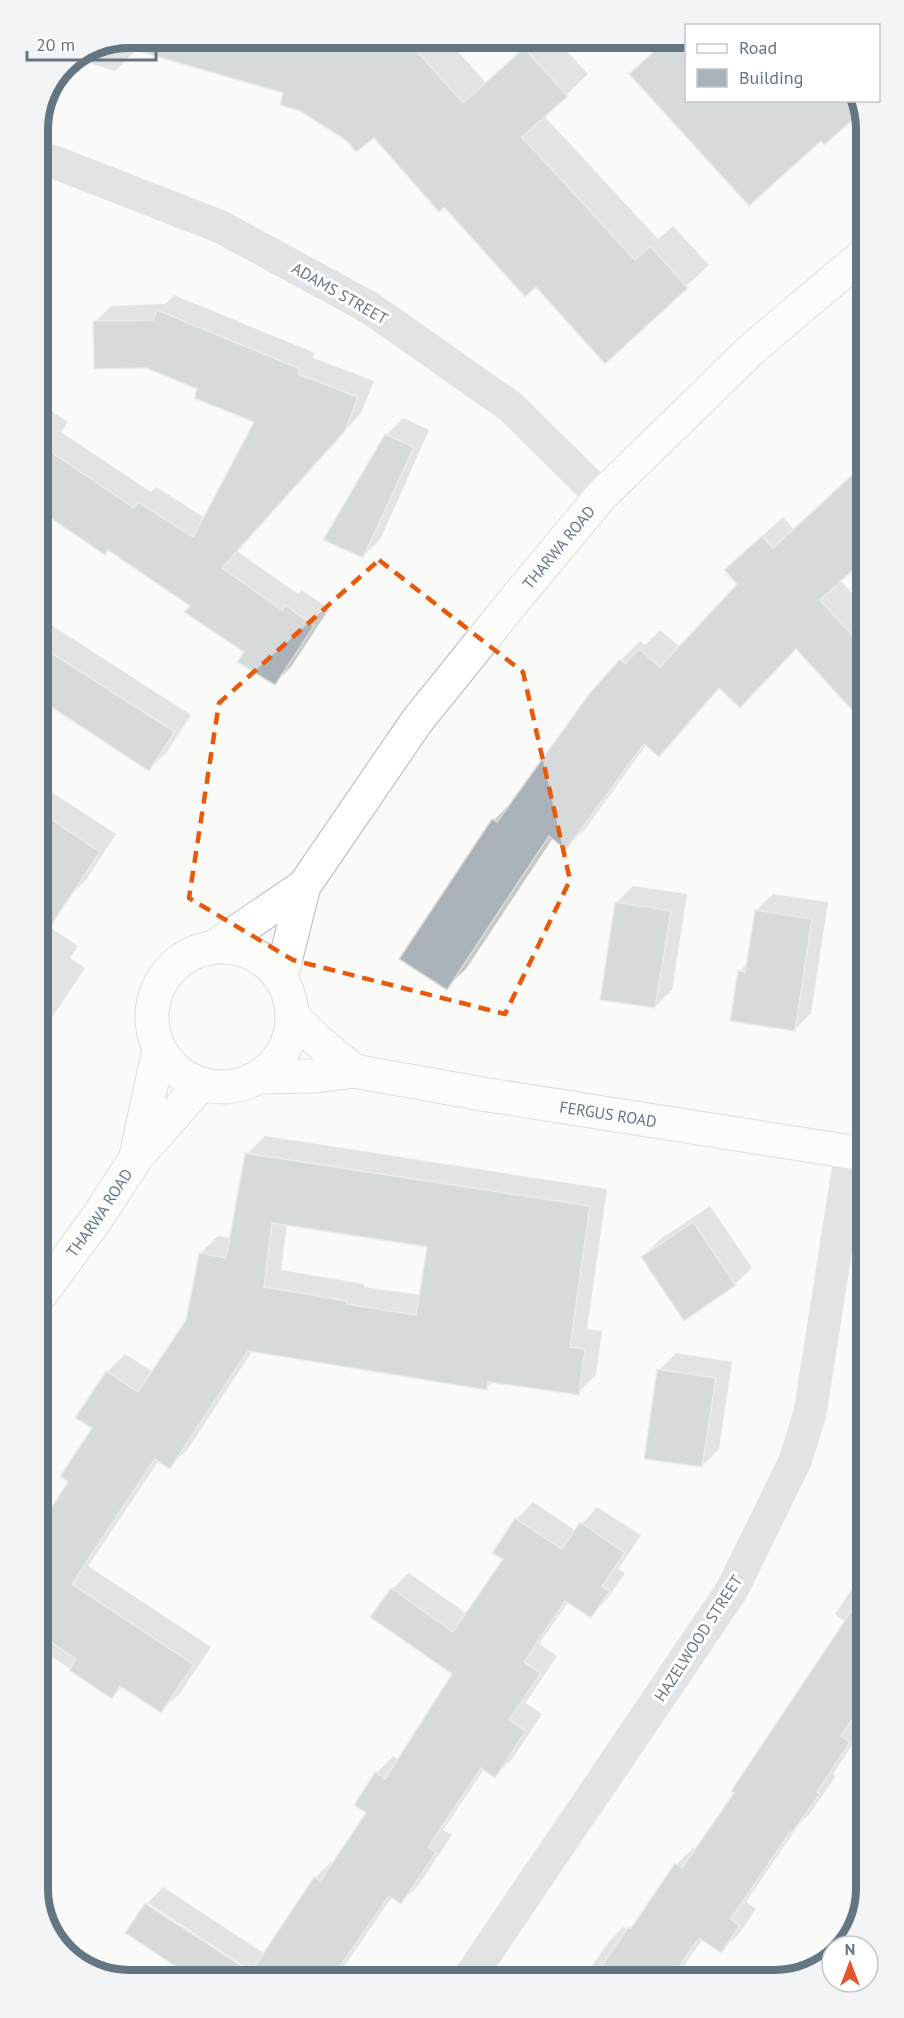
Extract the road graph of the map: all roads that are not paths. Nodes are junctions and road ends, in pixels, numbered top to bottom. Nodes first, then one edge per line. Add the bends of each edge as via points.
1 (48, 161) edge
2 (856, 261) edge
3 (601, 496) junction
4 (304, 886) junction
5 (214, 946) junction
6 (281, 977) junction
7 (293, 1016) junction
8 (159, 1048) junction
9 (354, 1071) junction
10 (260, 1077) junction
11 (201, 1084) junction
12 (856, 1153) edge
13 (136, 1158) junction
14 (856, 1164) edge
15 (48, 1284) edge
16 (474, 1970) edge

1 - 3 street, ADAMS STREET via 221,227 370,308 511,407
2 - 3 street, THARWA ROAD via 752,349
3 - 4 street, THARWA ROAD via 417,721
4 - 5 street, THARWA ROAD
4 - 6 street, THARWA ROAD
5 - 6 street via 251,952 268,962
5 - 8 street via 192,953 174,965 160,983 153,1005 153,1027
6 - 7 street via 288,989
7 - 9 street, FERGUS ROAD
7 - 10 street via 284,1052
8 - 11 street via 184,1076
8 - 13 street, THARWA ROAD
9 - 10 street, FERGUS ROAD
9 - 12 street, FERGUS ROAD via 482,1095
10 - 11 street via 231,1087
11 - 13 street, THARWA ROAD
13 - 15 street, THARWA ROAD
14 - 16 street, HAZELWOOD STREET via 810,1413 795,1461 732,1590

